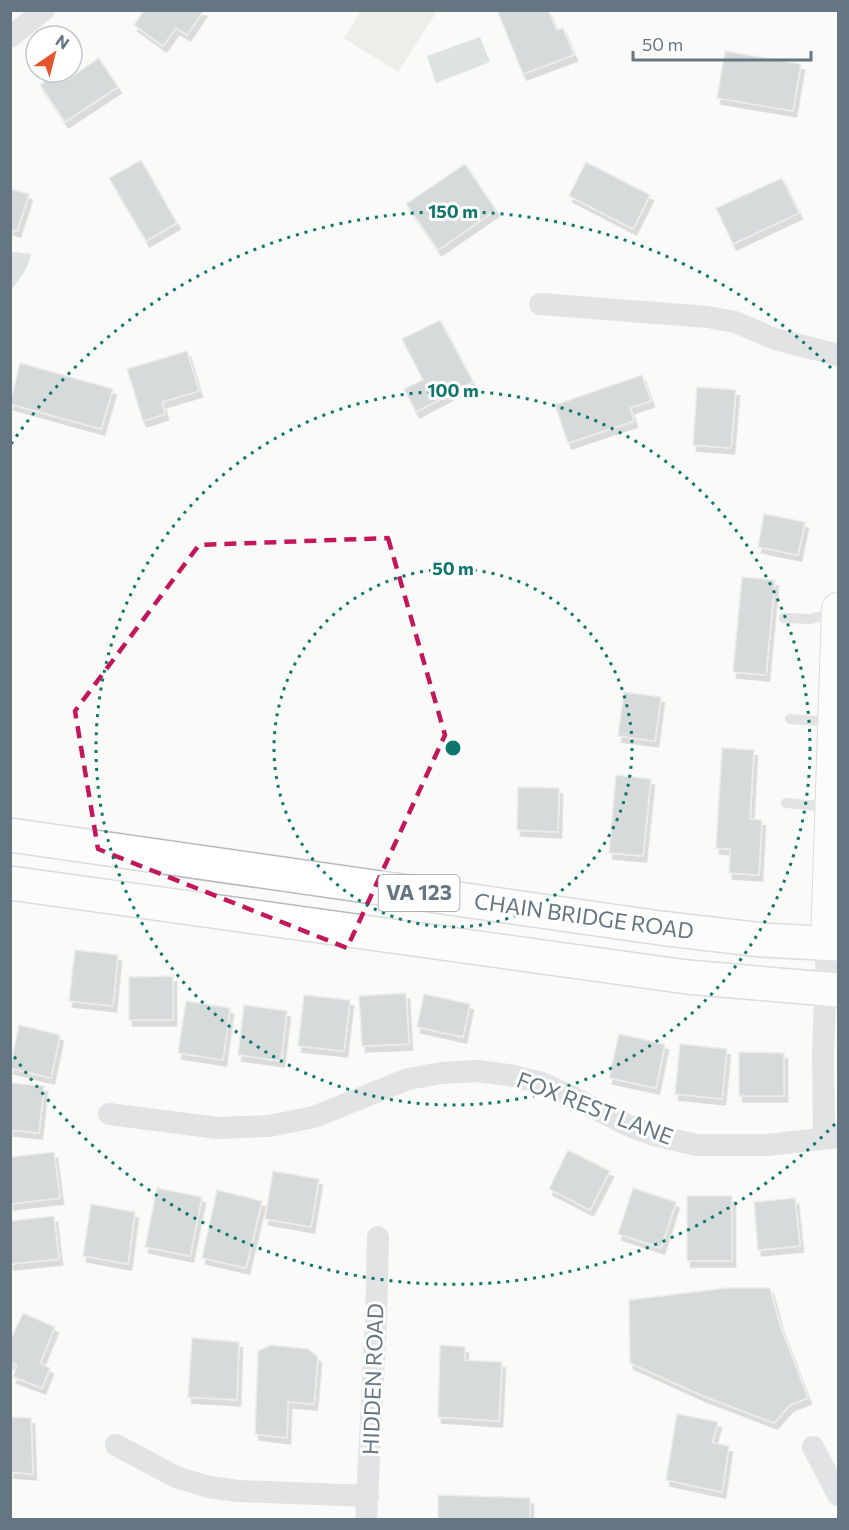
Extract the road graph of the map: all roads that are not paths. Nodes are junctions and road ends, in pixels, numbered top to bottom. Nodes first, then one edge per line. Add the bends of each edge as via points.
1 (44, 10) edge
2 (10, 37) edge
3 (540, 304) dead end
4 (838, 355) edge
5 (838, 610) edge
6 (784, 618) dead end
7 (790, 719) dead end
8 (833, 722) junction
9 (786, 803) dead end
10 (831, 808) junction
11 (10, 835) edge
12 (10, 883) edge
13 (833, 944) edge
14 (832, 990) edge
15 (109, 1114) dead end
16 (831, 1138) edge
17 (378, 1238) dead end
18 (116, 1445) dead end
19 (813, 1447) dead end
20 (838, 1495) edge
21 (368, 1496) junction
22 (366, 1520) edge

1 - 2 street
3 - 4 street via 708,317
5 - 6 lane via 811,619
5 - 8 street
7 - 8 lane
8 - 10 street
9 - 10 lane
10 - 13 street
11 - 13 main road, CHAIN BRIDGE ROAD / VA 123 via 660,928
12 - 14 main road, CHAIN BRIDGE ROAD / VA 123 via 687,978
13 - 14 street
14 - 16 street via 823,1054
15 - 16 street, FOX REST LANE via 218,1128 269,1126 314,1117 408,1079 476,1071 542,1083 629,1126 697,1145 767,1145
17 - 21 street, HIDDEN ROAD
18 - 21 street via 176,1477 209,1487
19 - 20 street
21 - 22 street, HIDDEN ROAD

